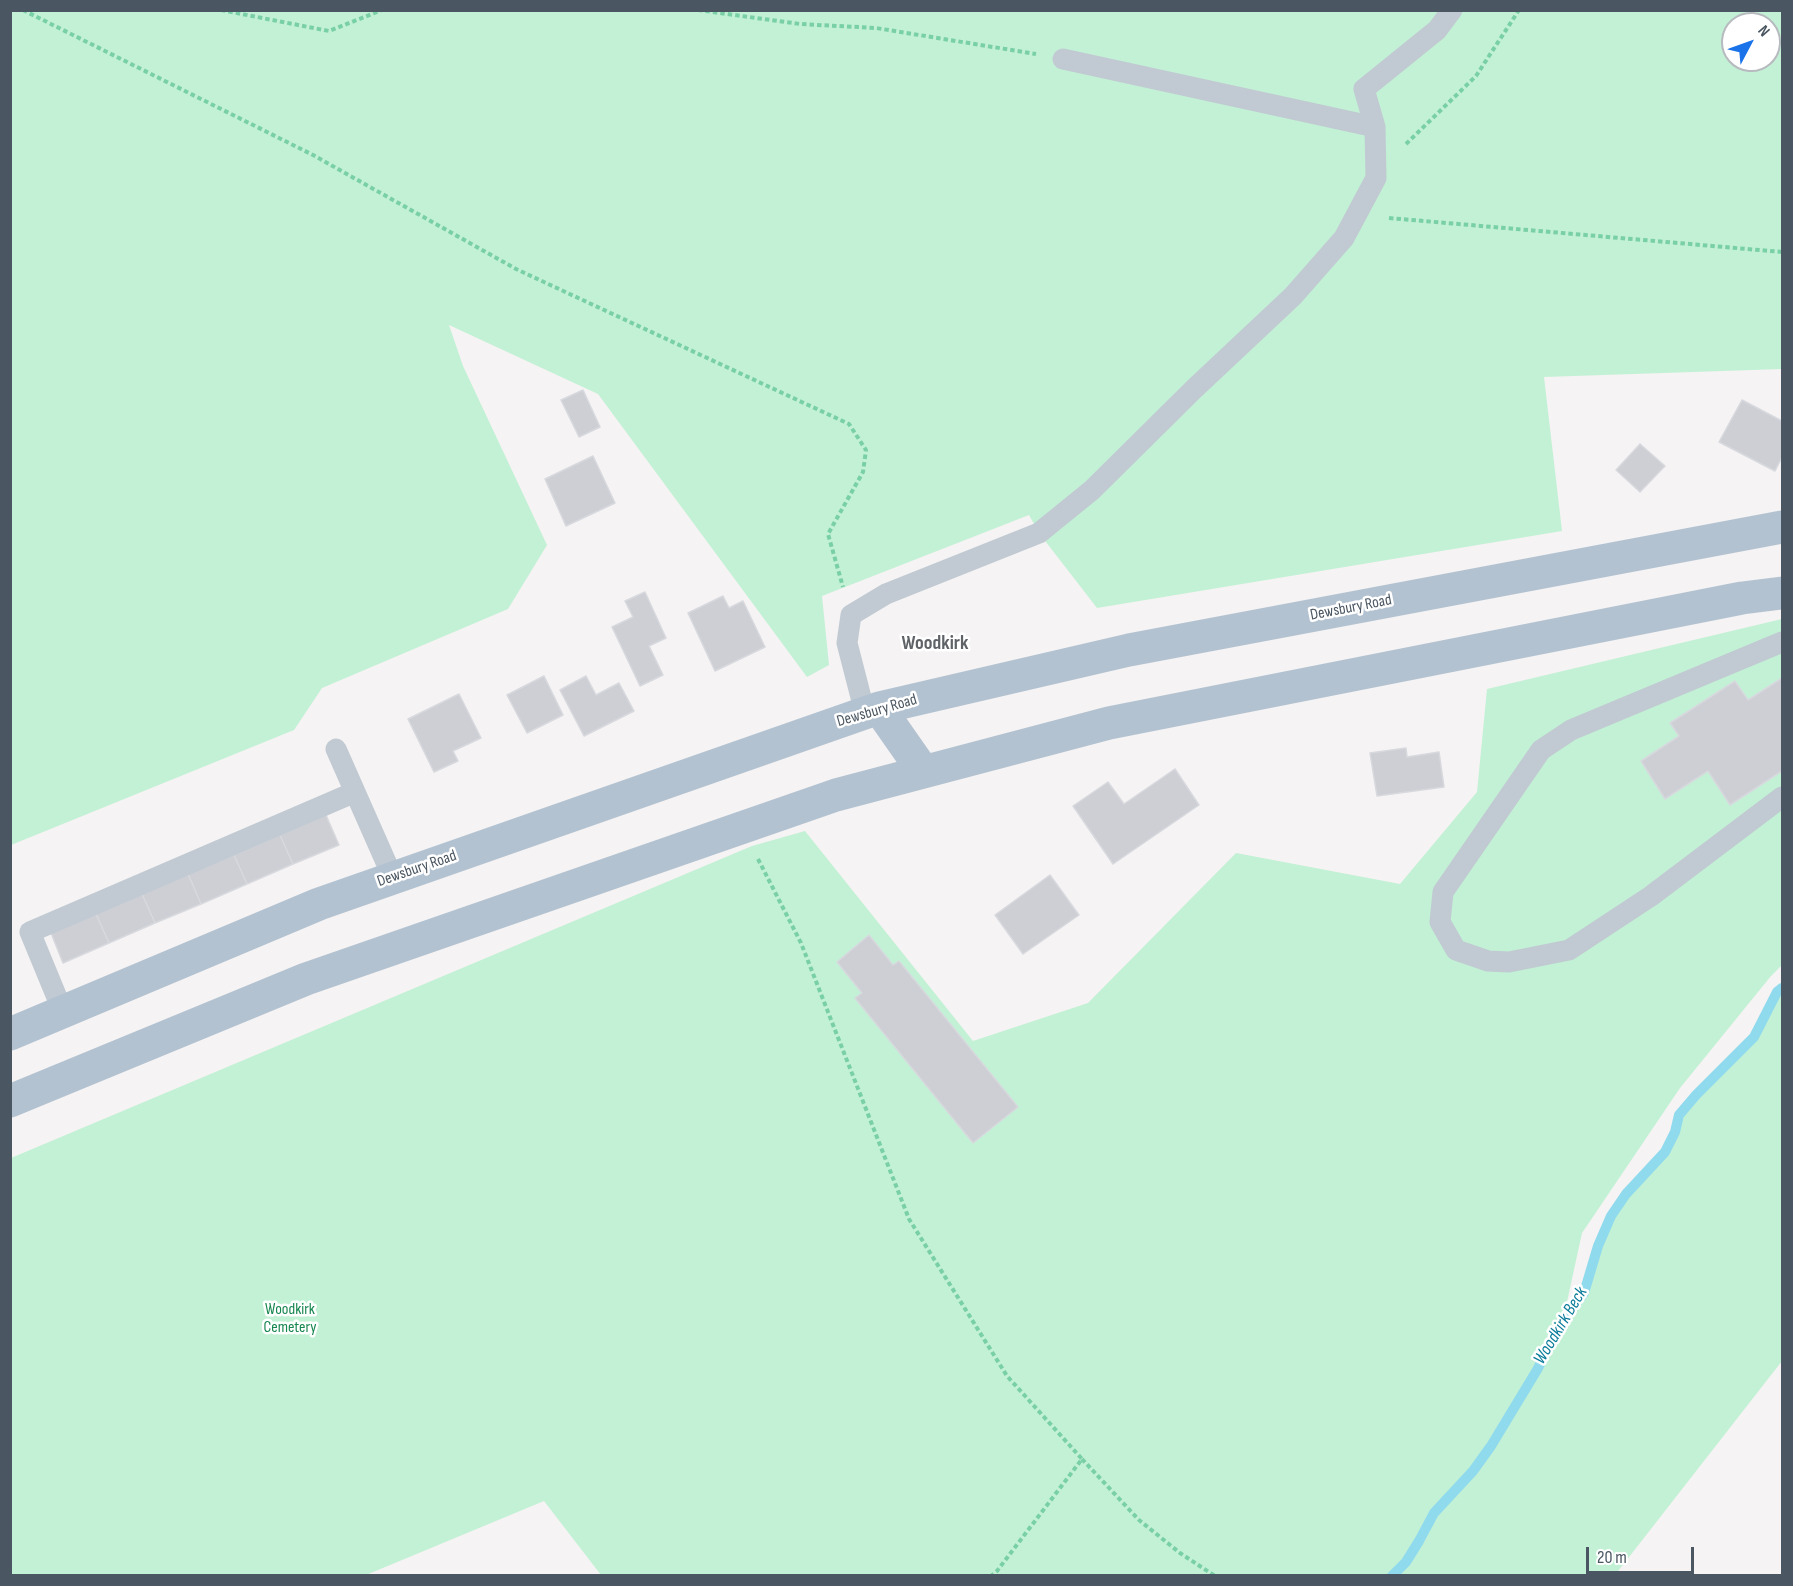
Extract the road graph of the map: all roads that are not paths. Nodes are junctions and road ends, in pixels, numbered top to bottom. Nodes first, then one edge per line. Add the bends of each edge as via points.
1 (1452, 10) edge
2 (1064, 58) road end
3 (1375, 127) junction
4 (1782, 527) edge
5 (1782, 593) edge
6 (1782, 642) edge
7 (872, 710) junction
8 (336, 749) dead end
9 (923, 771) junction
10 (355, 792) junction
11 (1782, 797) edge
12 (393, 878) junction
13 (63, 1012) junction
14 (10, 1034) edge
15 (10, 1101) edge

1 - 3 lane via 1437,30 1364,89
2 - 3 lane
3 - 7 lane via 1376,178 1344,238 1293,296 1138,446 1039,533 886,594 851,615 847,643
4 - 7 main road, Dewsbury Road via 1129,650
5 - 9 main road via 1109,723
6 - 11 lane via 1571,730 1541,750 1443,892 1440,922 1456,950 1488,962 1509,962 1569,950 1651,896
7 - 9 main road
7 - 12 main road, Dewsbury Road
8 - 10 lane
9 - 15 main road via 836,795 306,979
10 - 12 lane
10 - 13 lane via 30,932
12 - 13 main road, Dewsbury Road via 319,904
13 - 14 main road, Dewsbury Road

